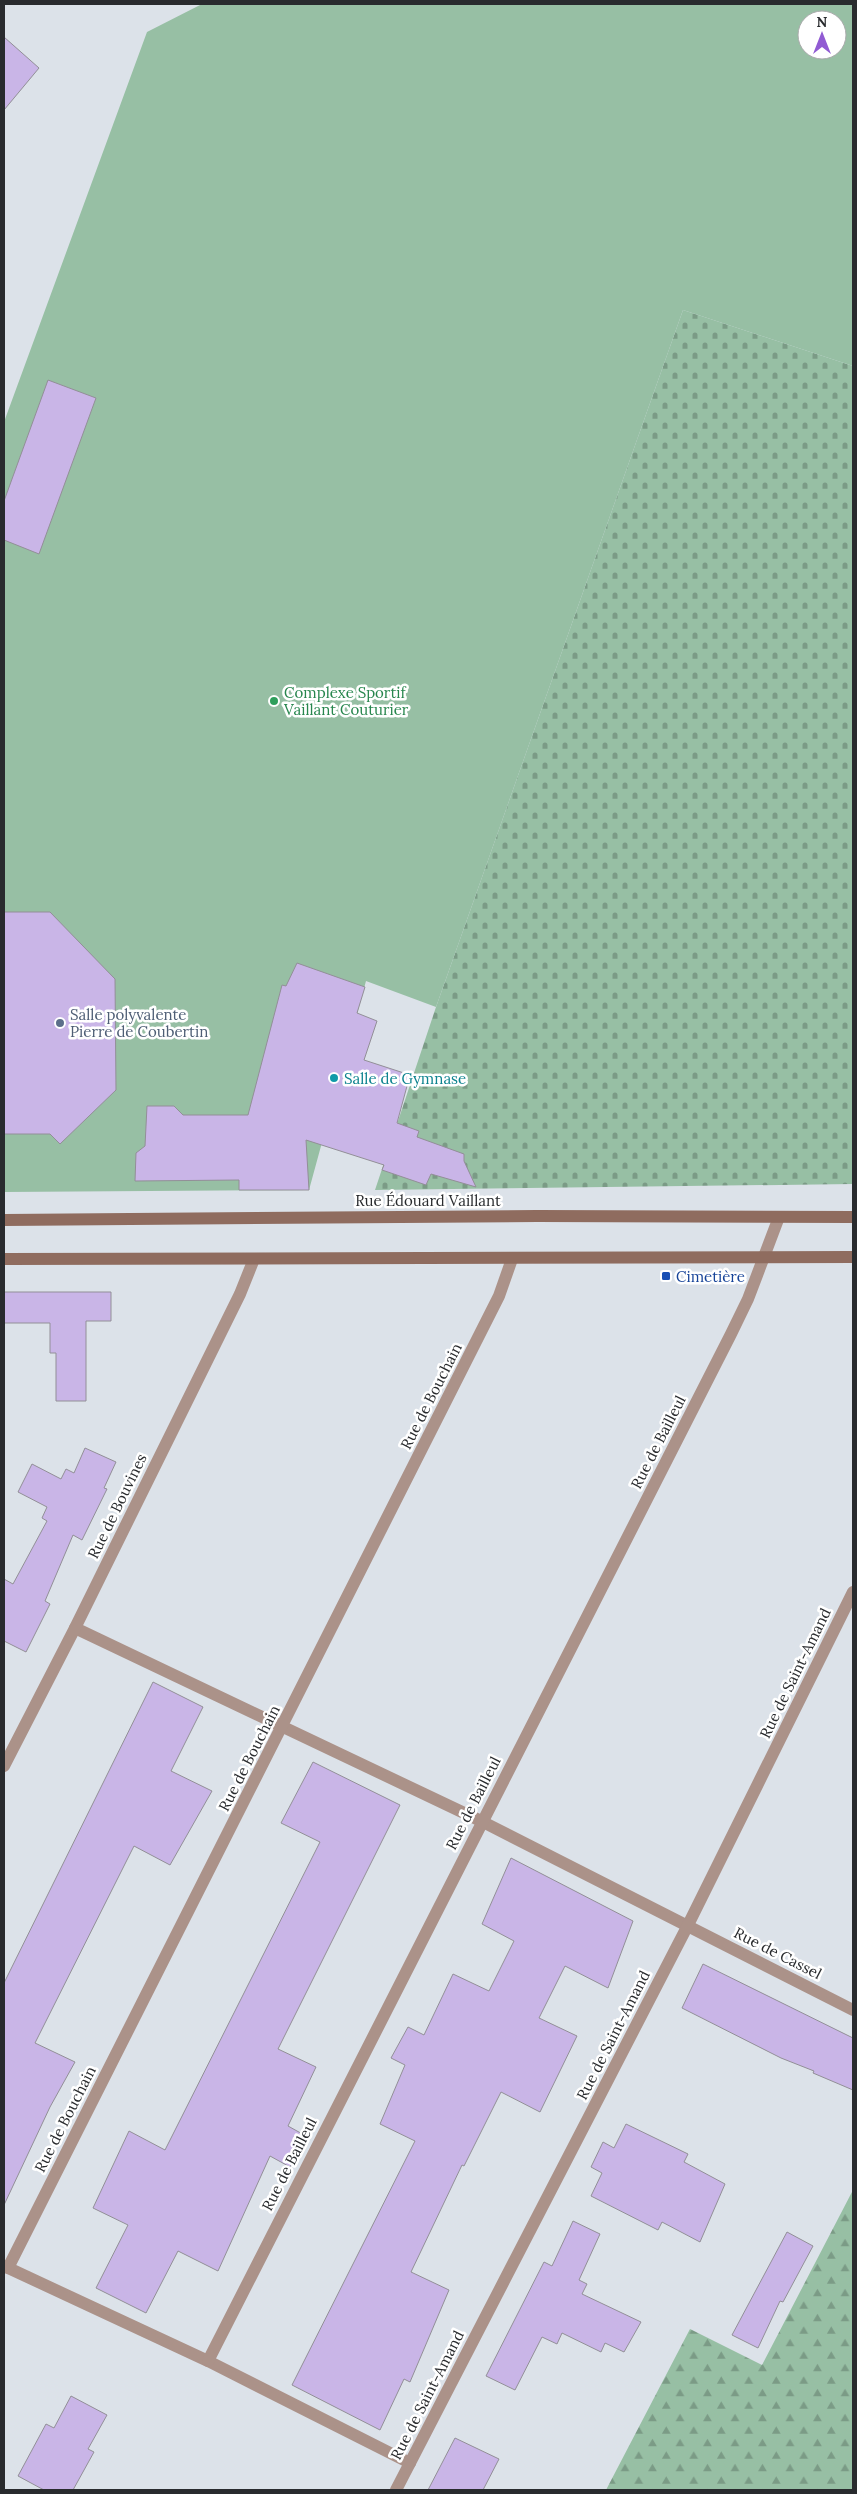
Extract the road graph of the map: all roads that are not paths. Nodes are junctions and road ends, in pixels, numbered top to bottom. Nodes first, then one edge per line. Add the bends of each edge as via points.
1 (779, 1217) junction
2 (853, 1217) edge
3 (4, 1220) edge
4 (853, 1256) edge
5 (762, 1257) junction
6 (4, 1259) edge
7 (254, 1259) junction
8 (512, 1259) junction
9 (853, 1592) edge
10 (74, 1628) junction
11 (283, 1726) junction
12 (4, 1766) edge
13 (481, 1821) junction
14 (688, 1925) junction
15 (853, 2010) edge
16 (6, 2267) edge
17 (208, 2361) junction
18 (410, 2463) junction
19 (396, 2490) edge

1 - 2 main road, Rue Édouard Vaillant
1 - 3 main road, Rue Édouard Vaillant
1 - 5 street, Rue de Bailleul
4 - 5 main road
5 - 8 main road
5 - 13 street, Rue de Bailleul via 748,1299 731,1334
6 - 7 main road
7 - 8 main road
7 - 10 street, Rue de Bouvines via 240,1294
8 - 11 street, Rue de Bouchain via 499,1296
9 - 14 street, Rue de Saint-Amand
10 - 11 street, Rue de Cassel
10 - 12 street, Rue de Bouvines
11 - 13 street, Rue de Cassel
11 - 16 street, Rue de Bouchain
13 - 14 street, Rue de Cassel
13 - 17 street, Rue de Bailleul
14 - 15 street, Rue de Cassel
14 - 18 street, Rue de Saint-Amand
16 - 17 street
17 - 18 street
18 - 19 street, Rue de Saint-Amand

